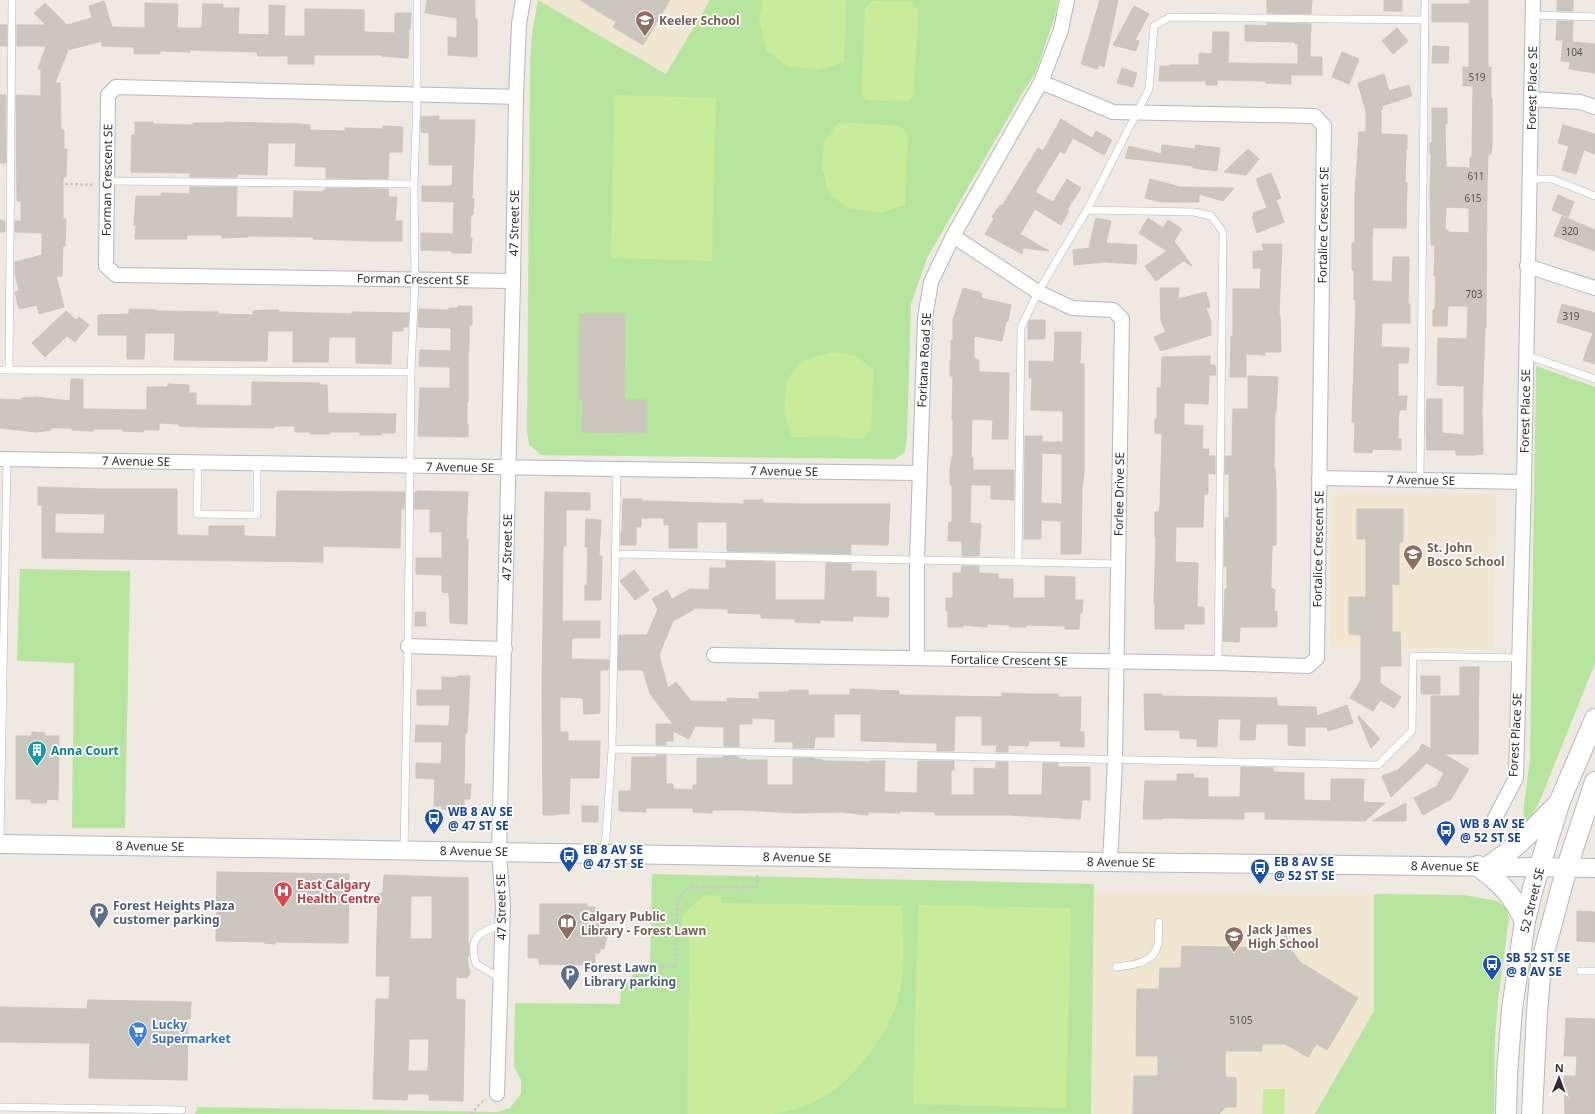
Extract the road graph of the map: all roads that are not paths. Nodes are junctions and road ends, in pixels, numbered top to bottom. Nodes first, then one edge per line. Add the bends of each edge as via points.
1 (12, 0) edge
2 (417, 0) edge
3 (523, 0) edge
4 (1068, 0) edge
5 (1425, 0) edge
6 (1533, 0) edge
7 (1533, 15) junction
8 (1595, 17) edge
9 (1424, 20) junction
10 (1041, 82) junction
11 (417, 95) junction
12 (516, 97) junction
13 (1531, 99) junction
14 (1595, 107) edge
15 (1136, 113) junction
16 (1529, 179) junction
17 (108, 181) junction
18 (414, 184) junction
19 (1595, 196) edge
20 (1087, 210) junction
21 (953, 236) junction
22 (1527, 266) junction
23 (415, 279) junction
24 (513, 281) junction
25 (1595, 288) edge
26 (1038, 292) junction
27 (1525, 354) junction
28 (0, 370) edge
29 (9, 370) junction
30 (411, 372) junction
31 (1595, 380) edge
32 (4, 459) edge
33 (198, 462) junction
34 (257, 463) junction
35 (410, 466) junction
36 (509, 467) junction
37 (618, 469) junction
38 (920, 473) junction
39 (1319, 478) junction
40 (1420, 480) junction
41 (1524, 482) junction
42 (616, 554) junction
43 (917, 560) junction
44 (1018, 562) junction
45 (1117, 564) junction
46 (408, 646) junction
47 (504, 649) junction
48 (714, 655) dead end
49 (917, 658) junction
50 (1518, 658) junction
51 (1116, 662) junction
52 (1218, 663) junction
53 (1595, 720) edge
54 (612, 749) junction
55 (1115, 760) junction
56 (1595, 784) edge
57 (1560, 802) junction
58 (1595, 806) edge
59 (1495, 818) dead end
60 (0, 837) edge
61 (0, 844) edge
62 (404, 850) junction
63 (499, 852) junction
64 (603, 854) junction
65 (1109, 862) junction
66 (1483, 866) junction
67 (1540, 867) junction
68 (1567, 867) junction
69 (1595, 868) edge
70 (1525, 921) junction
71 (1159, 922) dead end
72 (502, 926) junction
73 (1116, 967) dead end
74 (1580, 971) dead end
75 (1595, 971) edge
76 (500, 978) junction
77 (498, 1094) road end
78 (0, 1107) edge
79 (182, 1110) dead end
80 (1506, 1114) edge
81 (1532, 1114) edge

1 - 29 lane
2 - 11 lane
3 - 12 street, 47 Street SE via 518,24
4 - 10 street, Foritana Road SE via 1061,30
5 - 9 lane
6 - 7 street, Forest Place SE
7 - 8 lane
7 - 13 street, Forest Place SE
9 - 15 lane via 1170,17 1154,26 1149,89
9 - 40 lane
10 - 15 street, Fortalice Crescent SE via 1113,112
10 - 21 street, Foritana Road SE
11 - 12 street, Forman Crescent SE
11 - 17 street, Forman Crescent SE via 116,87 108,95
11 - 18 lane
12 - 24 street, 47 Street SE
13 - 14 street via 1580,102
13 - 16 street, Forest Place SE
15 - 20 lane
15 - 39 street, Fortalice Crescent SE via 1315,116 1324,126
16 - 19 lane via 1552,179
16 - 22 street, Forest Place SE
17 - 18 lane
17 - 23 street, Forman Crescent SE via 106,266 116,275
18 - 23 lane
20 - 26 lane
20 - 52 lane via 1194,212 1211,216 1223,232
21 - 26 street, Forlee Drive SE
21 - 38 street, Foritana Road SE via 931,282 925,318
22 - 25 street
22 - 27 street, Forest Place SE
23 - 24 street, Forman Crescent SE
23 - 30 lane
24 - 36 street, 47 Street SE
26 - 44 lane via 1021,327
26 - 45 street, Forlee Drive SE via 1072,308 1112,310 1122,319
27 - 31 lane
27 - 41 street, Forest Place SE
28 - 29 lane
29 - 30 lane
30 - 35 lane
32 - 33 street, 7 Avenue SE
32 - 60 lane
33 - 34 street, 7 Avenue SE
33 - 34 lane via 197,514 257,515
34 - 35 street, 7 Avenue SE
35 - 36 street, 7 Avenue SE
35 - 46 lane
36 - 37 street, 7 Avenue SE
36 - 47 street, 47 Street SE
37 - 38 street, 7 Avenue SE
37 - 42 lane
38 - 43 street, Foritana Road SE
39 - 40 street, 7 Avenue SE
39 - 52 street, Fortalice Crescent SE via 1317,658 1308,666
40 - 41 street, 7 Avenue SE
41 - 50 street, Forest Place SE
42 - 43 lane
42 - 54 lane
43 - 44 lane
43 - 49 street, Foritana Road SE
44 - 45 lane
45 - 51 street, Forlee Drive SE
46 - 47 street
46 - 62 lane
47 - 63 street, 47 Street SE
48 - 49 street, Fortalice Crescent SE
49 - 51 street, Fortalice Crescent SE
50 - 55 lane via 1413,656 1412,731 1378,765
50 - 59 street, Forest Place SE via 1516,778
51 - 52 street, Fortalice Crescent SE
51 - 55 street, Forlee Drive SE
53 - 57 main road, 52 Street SE
54 - 55 lane
54 - 64 lane
55 - 65 street, Forlee Drive SE
56 - 58 main road
56 - 68 main road, 52 Street SE
57 - 66 main road via 1507,855
57 - 67 main road, 52 Street SE
61 - 62 street, 8 Avenue SE
62 - 63 street, 8 Avenue SE
63 - 64 street, 8 Avenue SE
63 - 72 street, 47 Street SE
64 - 65 street, 8 Avenue SE
65 - 66 street, 8 Avenue SE
66 - 67 street, 8 Avenue SE
66 - 70 main road via 1509,893
67 - 68 street, 8 Avenue SE
67 - 70 main road, 52 Street SE via 1532,888
68 - 69 street, 8 Avenue SE
68 - 81 main road, 52 Street SE via 1541,964 1536,1012
70 - 80 main road, 52 Street SE via 1512,1009
71 - 73 lane via 1158,945 1154,955 1146,961
72 - 76 street, 47 Street SE
72 - 76 lane via 487,929 478,936 473,954 476,964
74 - 75 lane
76 - 77 street, 47 Street SE
78 - 79 lane

